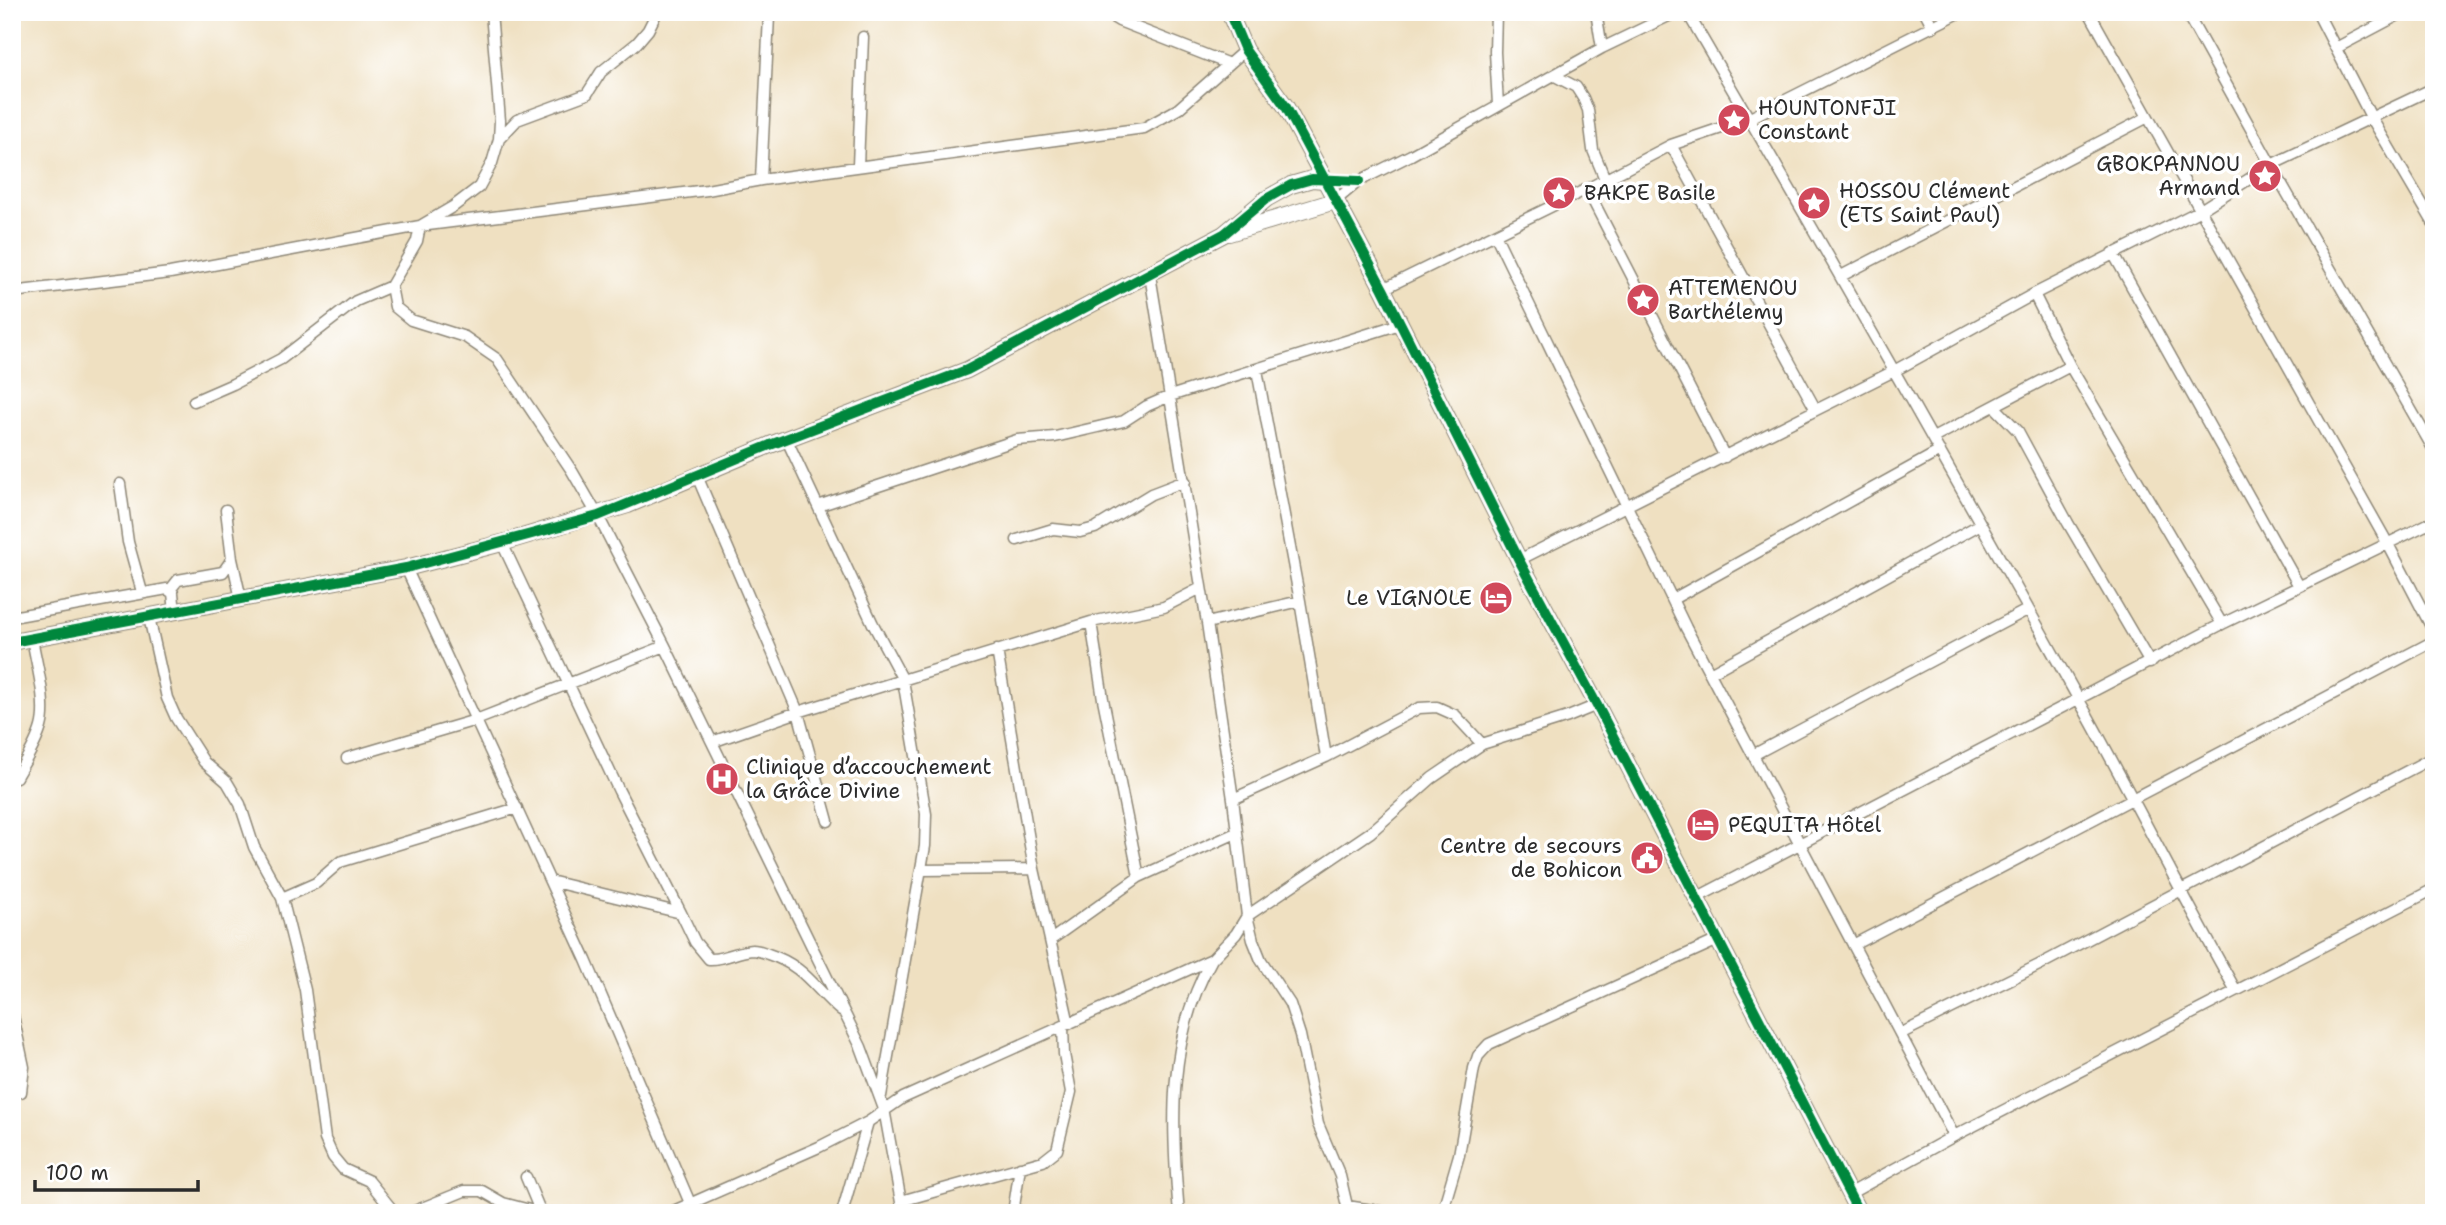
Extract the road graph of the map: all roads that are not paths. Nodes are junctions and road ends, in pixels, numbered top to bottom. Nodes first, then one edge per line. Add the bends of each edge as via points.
1 (491, 12) edge
2 (657, 12) edge
3 (1104, 12) edge
4 (1229, 12) edge
5 (1496, 12) edge
6 (1596, 12) edge
7 (1677, 12) edge
8 (1687, 12) edge
9 (1925, 12) edge
10 (1961, 12) edge
11 (2089, 12) edge
12 (2186, 12) edge
13 (2317, 12) edge
14 (2404, 12) edge
15 (769, 16) dead end
16 (1933, 27) junction
17 (863, 37) dead end
18 (1602, 48) junction
19 (2336, 48) junction
20 (1245, 50) junction
21 (1229, 64) junction
22 (1555, 76) junction
23 (2434, 88) edge
24 (1498, 105) junction
25 (2148, 117) junction
26 (2371, 117) junction
27 (1748, 119) junction
28 (499, 139) junction
29 (1671, 145) junction
30 (2271, 165) junction
31 (858, 166) junction
32 (1605, 179) junction
33 (761, 180) junction
34 (1324, 180) junction
35 (1359, 181) junction
36 (1587, 189) junction
37 (1335, 201) junction
38 (2199, 211) junction
39 (2434, 224) edge
40 (420, 226) junction
41 (1224, 234) junction
42 (1495, 234) junction
43 (2113, 253) junction
44 (1150, 275) junction
45 (1841, 276) junction
46 (391, 286) junction
47 (1383, 289) junction
48 (12, 292) edge
49 (2034, 294) junction
50 (1400, 324) junction
51 (2070, 366) junction
52 (1257, 370) junction
53 (1894, 371) junction
54 (1170, 396) junction
55 (194, 401) dead end
56 (1994, 406) junction
57 (1816, 410) junction
58 (786, 438) junction
59 (1933, 438) junction
60 (2434, 450) edge
61 (1940, 451) junction
62 (1725, 457) junction
63 (697, 476) junction
64 (1185, 481) junction
65 (120, 484) dead end
66 (818, 506) junction
67 (1626, 507) junction
68 (226, 510) dead end
69 (598, 516) junction
70 (2434, 521) edge
71 (1979, 524) junction
72 (1017, 540) dead end
73 (502, 543) junction
74 (2388, 544) junction
75 (232, 559) junction
76 (1519, 560) junction
77 (407, 568) junction
78 (2298, 586) junction
79 (1201, 588) junction
80 (170, 590) junction
81 (142, 592) junction
82 (241, 599) junction
83 (1672, 599) junction
84 (1300, 601) junction
85 (2027, 610) junction
86 (175, 612) junction
87 (12, 617) edge
88 (149, 617) junction
89 (1091, 622) junction
90 (1207, 623) junction
91 (2222, 624) junction
92 (2434, 632) edge
93 (32, 638) junction
94 (2434, 641) edge
95 (12, 642) edge
96 (666, 646) junction
97 (997, 650) junction
98 (2150, 663) junction
99 (1710, 673) junction
100 (903, 680) junction
101 (569, 685) junction
102 (2079, 700) junction
103 (1597, 705) junction
104 (798, 712) junction
105 (476, 720) junction
106 (712, 742) junction
107 (1482, 744) junction
108 (1753, 755) junction
109 (1326, 757) junction
110 (2434, 757) edge
111 (347, 758) dead end
112 (12, 779) edge
113 (1233, 799) junction
114 (2133, 799) junction
115 (517, 808) junction
116 (828, 821) dead end
117 (1236, 833) junction
118 (1799, 846) junction
119 (1034, 869) junction
120 (921, 870) junction
121 (1139, 877) junction
122 (550, 881) junction
123 (2434, 889) edge
124 (2179, 891) junction
125 (282, 898) junction
126 (1696, 898) junction
127 (681, 913) junction
128 (1247, 916) junction
129 (1052, 939) junction
130 (1718, 940) junction
131 (1853, 945) junction
132 (1212, 959) junction
133 (2235, 989) junction
134 (12, 1011) edge
135 (846, 1015) junction
136 (1066, 1026) junction
137 (1902, 1033) junction
138 (12, 1094) edge
139 (881, 1098) junction
140 (884, 1109) junction
141 (868, 1122) junction
142 (1954, 1136) junction
143 (1020, 1167) junction
144 (526, 1177) dead end
145 (1849, 1194) junction
146 (902, 1207) edge
147 (687, 1208) edge
148 (1347, 1209) edge
149 (398, 1213) edge
150 (410, 1213) edge
151 (541, 1213) edge
152 (669, 1213) edge
153 (842, 1213) edge
154 (1013, 1213) edge
155 (1179, 1213) edge
156 (1391, 1213) edge
157 (1442, 1213) edge
158 (1859, 1213) edge

1 - 28 street
2 - 28 street via 637,43 601,72 587,94 517,120
3 - 21 street
4 - 20 street
5 - 24 street
6 - 18 street
7 - 18 street
8 - 27 street
9 - 16 street
10 - 16 street
11 - 25 street
12 - 30 street
13 - 19 street
14 - 19 street
15 - 33 street
16 - 27 street
17 - 31 street
18 - 22 street
19 - 26 street
20 - 21 street
20 - 34 street via 1286,107
21 - 31 street via 1178,109 1144,128
22 - 24 street
22 - 32 street via 1576,87 1583,98 1593,150
23 - 26 street
24 - 35 street
25 - 38 street
25 - 45 street
26 - 30 street
26 - 39 street
27 - 29 street
27 - 45 street
28 - 40 street via 479,187
29 - 32 street
29 - 57 street
30 - 38 street
30 - 60 street
31 - 33 street
32 - 36 street
33 - 40 street
34 - 35 street
34 - 37 street
34 - 41 street via 1301,181 1281,190
35 - 37 street
36 - 42 street
36 - 62 street
37 - 41 street
37 - 47 street
38 - 43 street
38 - 74 street
40 - 46 street via 417,241
40 - 48 street via 170,273
41 - 44 street
42 - 47 street
42 - 67 street
43 - 49 street
43 - 78 street
44 - 54 street
44 - 58 street via 967,370
45 - 53 street
46 - 55 street via 356,301 281,359
46 - 69 street via 395,307 411,320 465,337 497,359
47 - 50 street
49 - 51 street
49 - 53 street
50 - 52 street
50 - 76 street
51 - 56 street
51 - 91 street
52 - 54 street
52 - 84 street
53 - 57 street
53 - 59 street
54 - 64 street
54 - 66 street via 1124,421 1055,437 1017,440
56 - 59 street
56 - 98 street via 2018,430
57 - 62 street
58 - 63 street
58 - 66 street
59 - 61 street
61 - 71 street
61 - 83 street
62 - 67 street
63 - 69 street
63 - 104 street
64 - 72 street via 1151,494 1095,528 1080,532 1052,529
64 - 79 street
65 - 81 street via 128,542
66 - 100 street
67 - 76 street
67 - 83 street
68 - 75 street
69 - 73 street
69 - 96 street
70 - 74 street
71 - 85 street
71 - 99 street
73 - 77 street
73 - 101 street
74 - 78 street
74 - 92 street
75 - 80 street via 223,572 178,580
75 - 82 street
76 - 103 street
77 - 82 street
77 - 105 street
78 - 91 street
79 - 89 street via 1164,607
79 - 90 street
80 - 81 street
80 - 86 street
81 - 87 street
82 - 86 street
83 - 99 street
84 - 90 street
84 - 109 street
85 - 102 street
85 - 108 street
86 - 88 street
88 - 93 street
88 - 125 street via 167,698 176,718 240,804 254,846
89 - 97 street
89 - 121 street
90 - 113 street
91 - 98 street
93 - 95 street
93 - 112 street via 43,719 32,748
94 - 114 street
96 - 101 street
96 - 106 street
97 - 100 street
97 - 119 street
98 - 102 street
99 - 108 street
100 - 104 street
100 - 120 street via 926,814
101 - 105 street
101 - 127 street
102 - 114 street
102 - 118 street
103 - 107 street
103 - 126 street
104 - 106 street
104 - 116 street
105 - 111 street
105 - 115 street
106 - 135 street
107 - 109 street via 1455,715 1429,706
107 - 128 street via 1432,778 1371,832
108 - 118 street
109 - 113 street
110 - 124 street
113 - 117 street
114 - 124 street
114 - 131 street
115 - 122 street
115 - 125 street via 340,862 316,883
117 - 121 street
117 - 128 street
118 - 126 street
118 - 131 street
119 - 120 street
119 - 129 street
120 - 139 street
121 - 129 street
122 - 127 street
122 - 147 street
123 - 133 street
124 - 133 street
124 - 137 street
125 - 149 street via 305,990 325,1139 344,1169 369,1181
126 - 130 street
127 - 135 street via 709,959 753,950 787,960
128 - 132 street
128 - 148 street via 1261,960 1290,1004 1318,1124 1335,1161
129 - 136 street
130 - 145 street
130 - 157 street via 1489,1044 1474,1068 1459,1155
131 - 137 street
132 - 136 street
132 - 155 street via 1193,999 1180,1045 1172,1143
133 - 142 street
134 - 138 street via 24,1067 21,1092
135 - 139 street
136 - 140 street
136 - 143 street via 1064,1054 1071,1092 1061,1138 1052,1156
137 - 142 street
139 - 140 street
140 - 141 street
140 - 146 street
141 - 147 street
141 - 153 street
142 - 145 street
143 - 146 street
143 - 154 street
144 - 151 street
145 - 158 street
147 - 152 street
148 - 156 street
150 - 151 street via 464,1191 482,1191 503,1203

